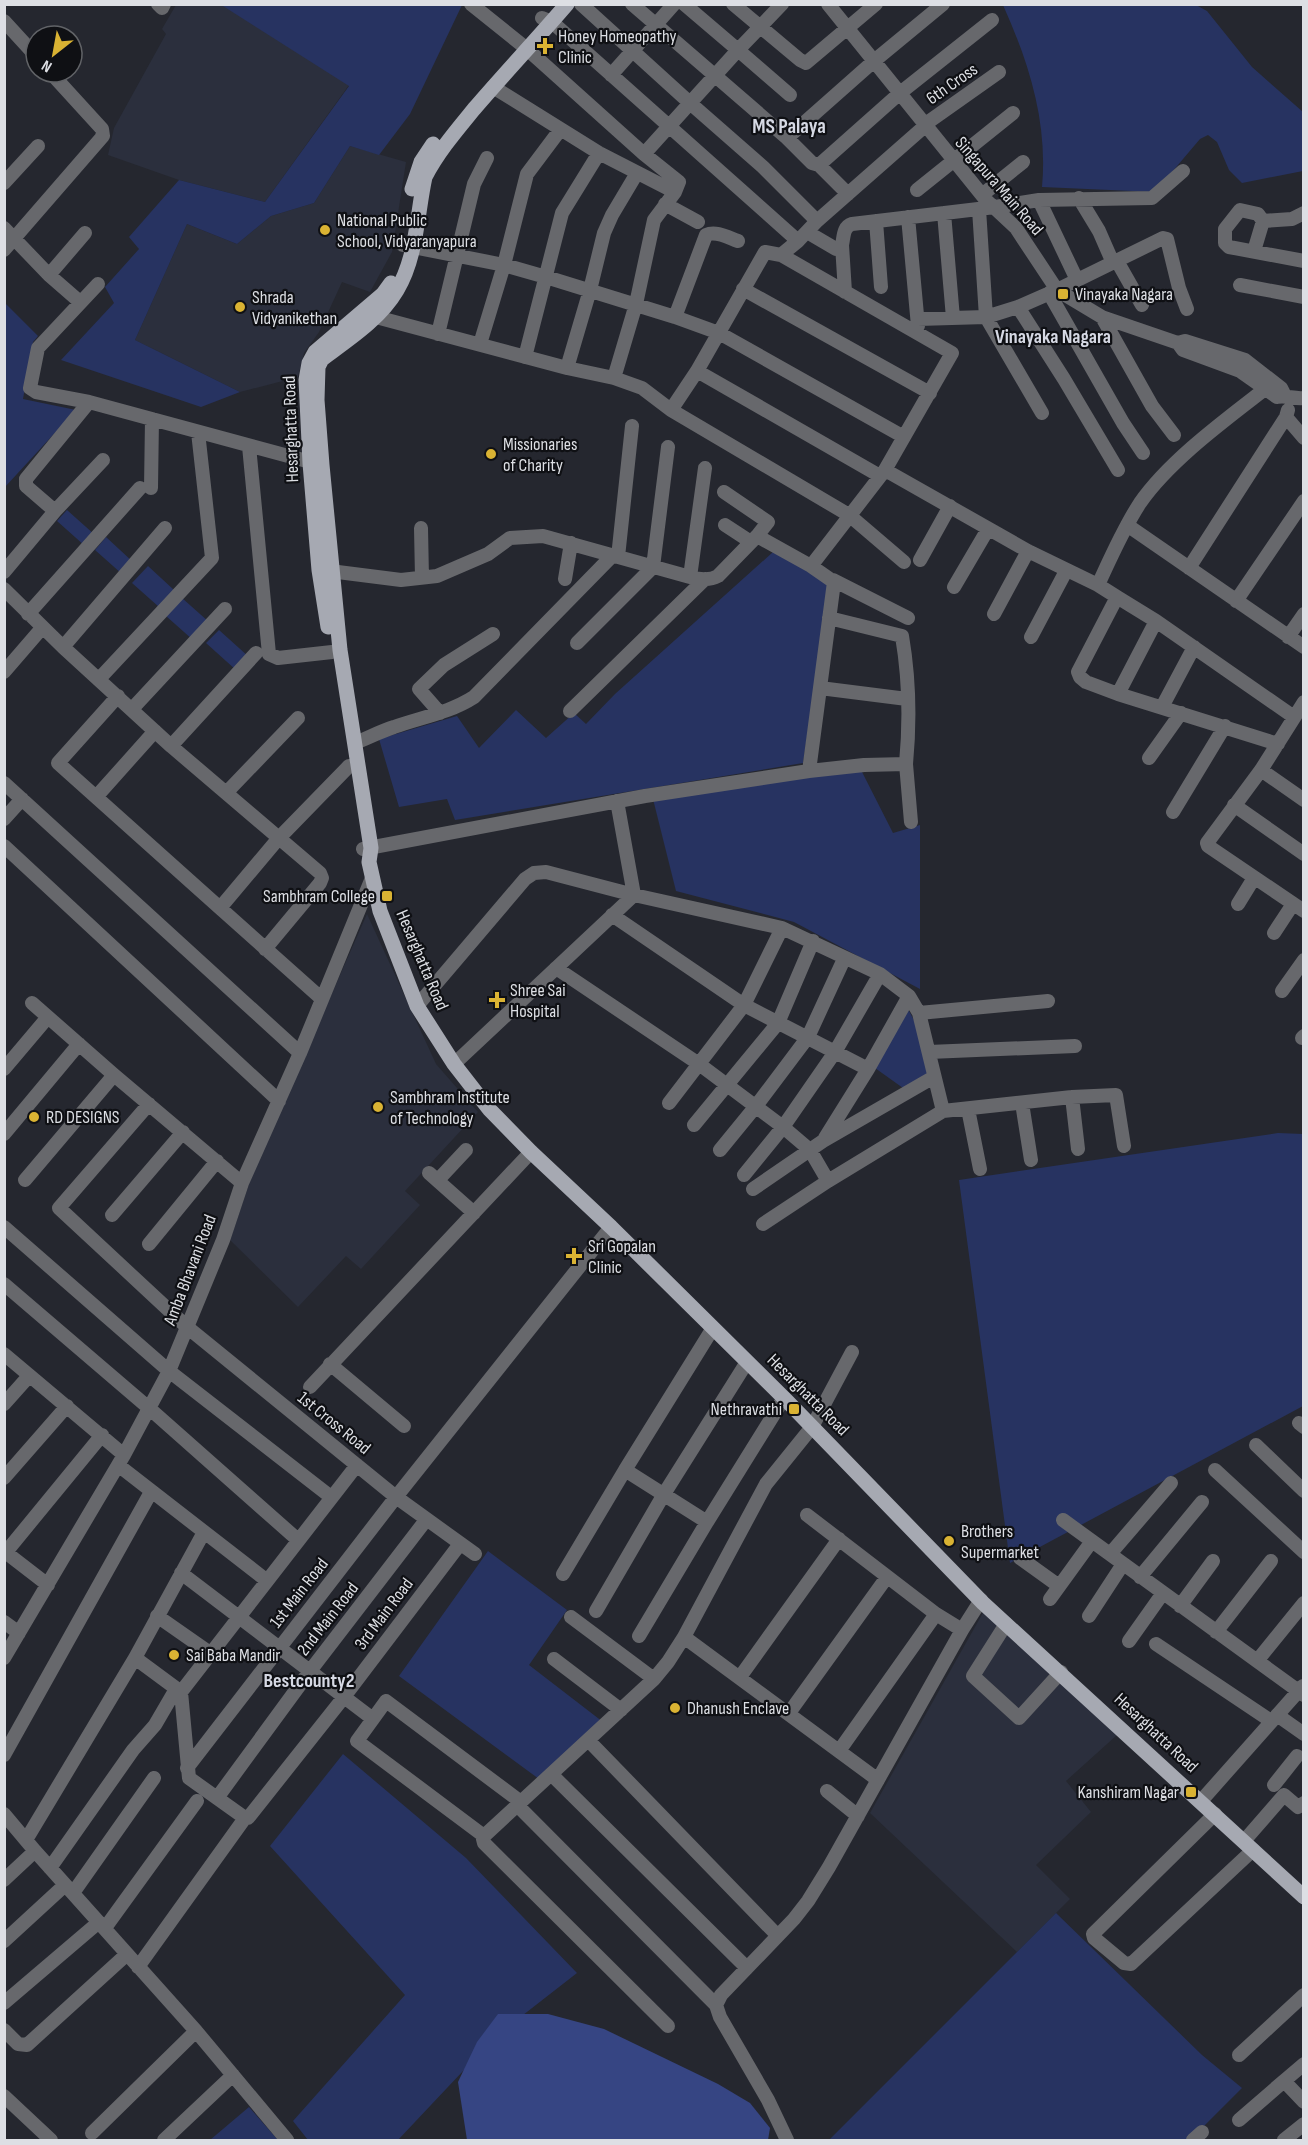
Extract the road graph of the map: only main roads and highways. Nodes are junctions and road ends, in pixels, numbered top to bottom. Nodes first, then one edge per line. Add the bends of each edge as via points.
1 (553, 4) edge
2 (567, 4) edge
3 (547, 20) junction
4 (523, 46) junction
5 (407, 246) junction
6 (316, 464) junction
7 (326, 570) junction
8 (353, 766) junction
9 (1304, 1897) edge

1 - 3 main road, Hesarghatta Road
2 - 3 main road, Hesarghatta Road
3 - 4 main road, Hesarghatta Road
4 - 5 main road, Hesarghatta Road via 432,163
4 - 5 main road, Hesarghatta Road via 421,162 416,173
5 - 6 main road, Hesarghatta Road via 398,289 376,317 319,362
5 - 6 main road, Hesarghatta Road via 383,294 311,357 306,380
6 - 7 main road, Hesarghatta Road
7 - 8 main road, Hesarghatta Road via 332,652
7 - 8 main road, Hesarghatta Road via 355,743
8 - 9 main road, Hesarghatta Road via 380,911 417,1006 489,1109 784,1398 981,1600

